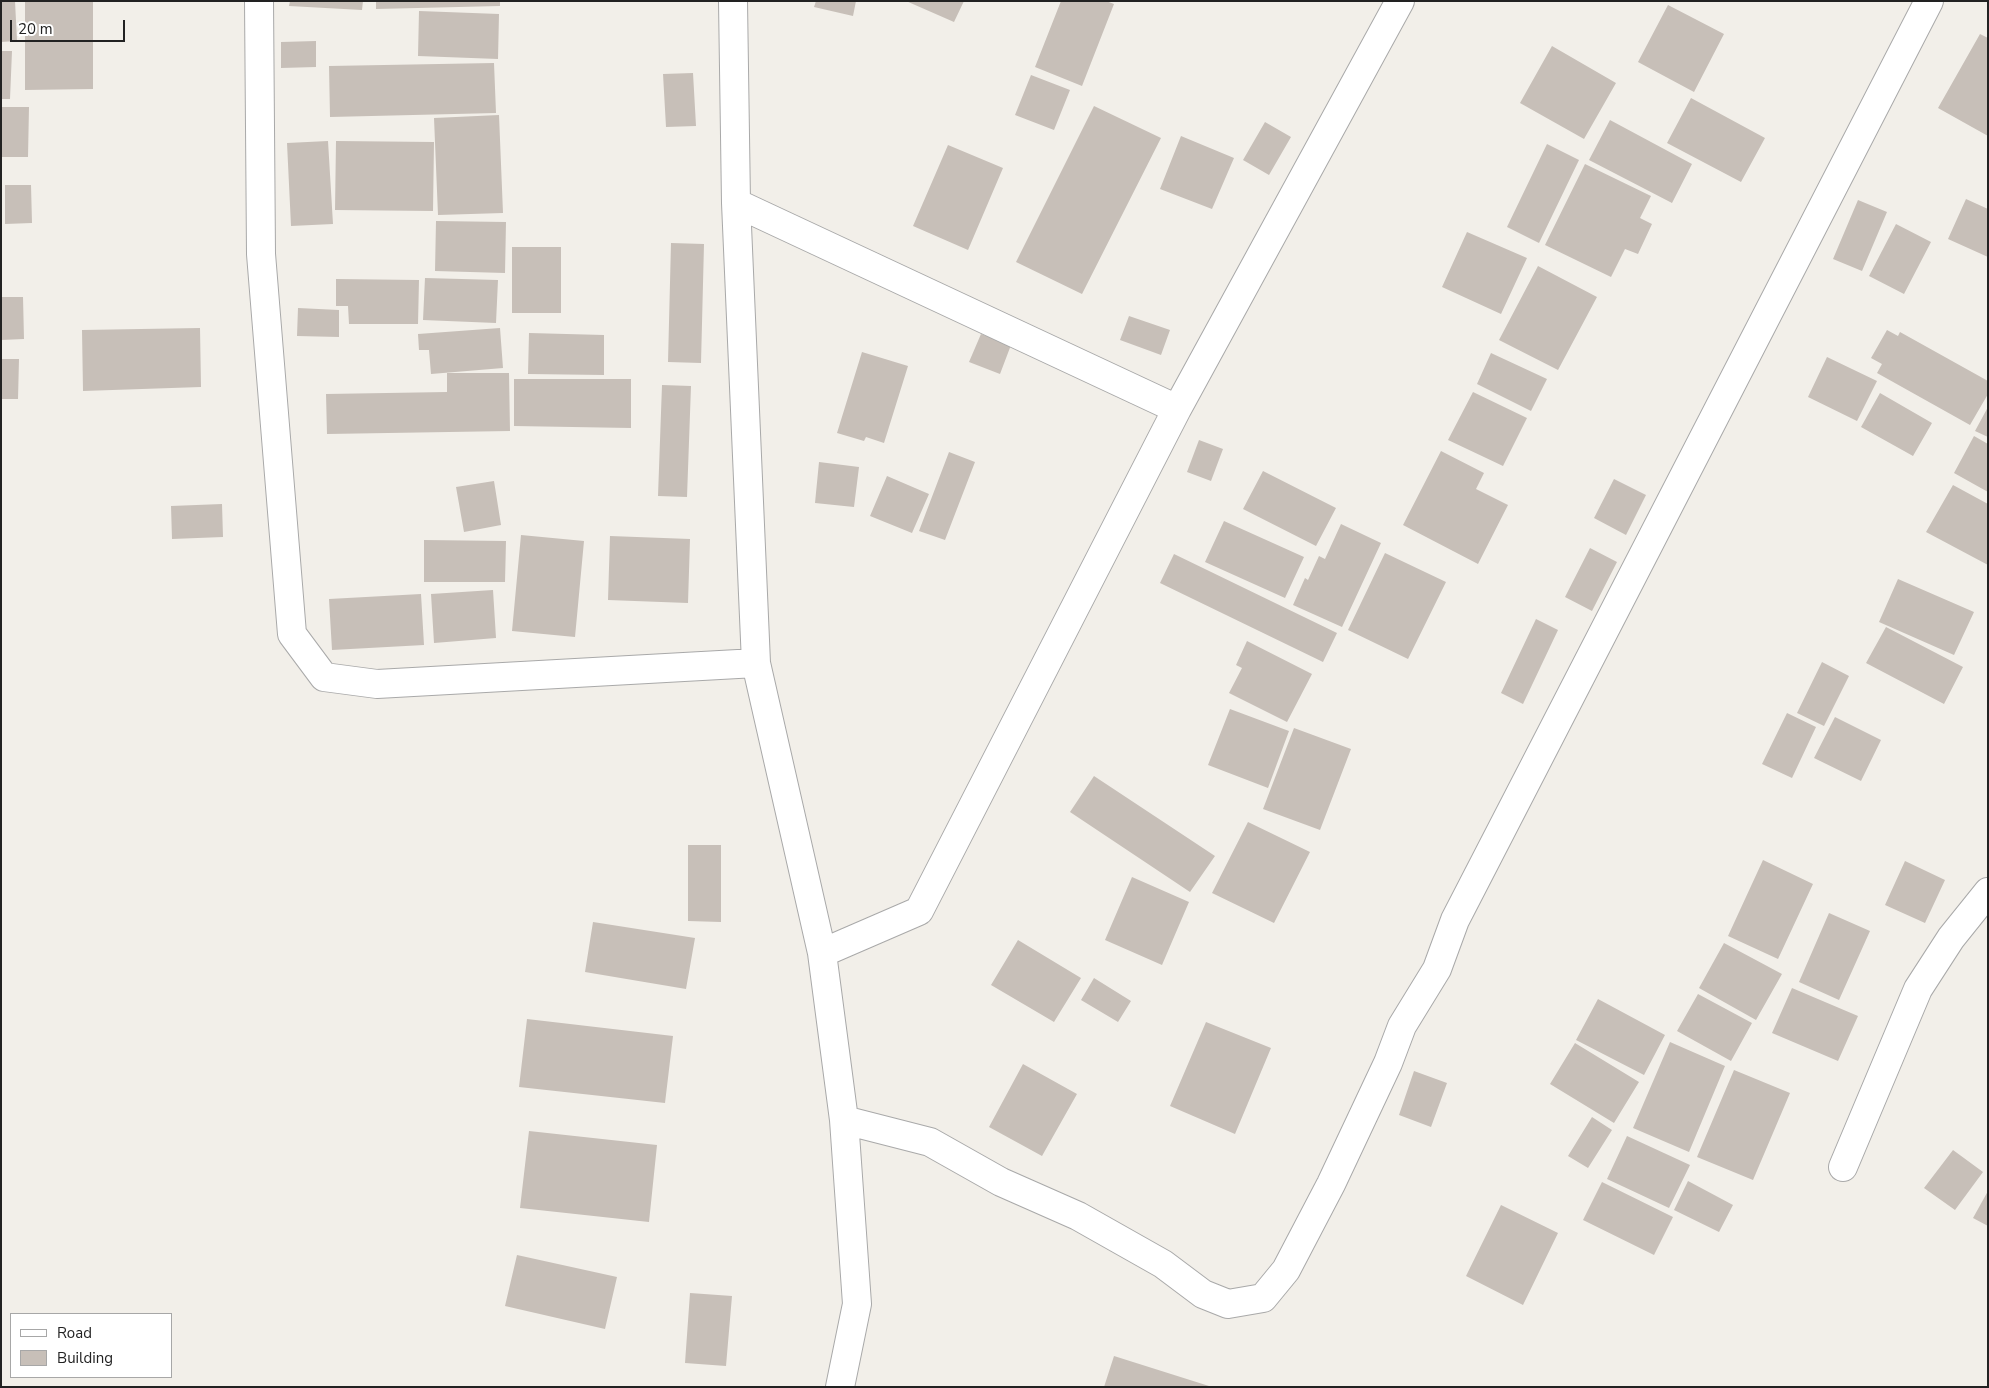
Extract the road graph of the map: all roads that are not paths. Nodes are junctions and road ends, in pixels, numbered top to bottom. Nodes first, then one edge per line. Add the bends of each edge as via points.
1 (259, 1) edge
2 (733, 1) edge
3 (1400, 1) edge
4 (1929, 1) edge
5 (736, 203) junction
6 (1177, 409) junction
7 (756, 663) junction
8 (1988, 892) edge
9 (822, 954) junction
10 (844, 1120) junction
11 (1843, 1167) dead end
12 (840, 1387) edge

1 - 7 street via 261,254 292,634 324,677 377,684
2 - 5 street
3 - 6 street
4 - 10 street via 1455,920 1437,969 1402,1026 1331,1184 1286,1270 1263,1298 1228,1304 1203,1294 1163,1264 1078,1216 1000,1182 930,1142
5 - 6 street
5 - 7 street
6 - 9 street via 919,911
7 - 9 street
8 - 11 street via 1918,989
9 - 10 street
10 - 12 street via 857,1304

